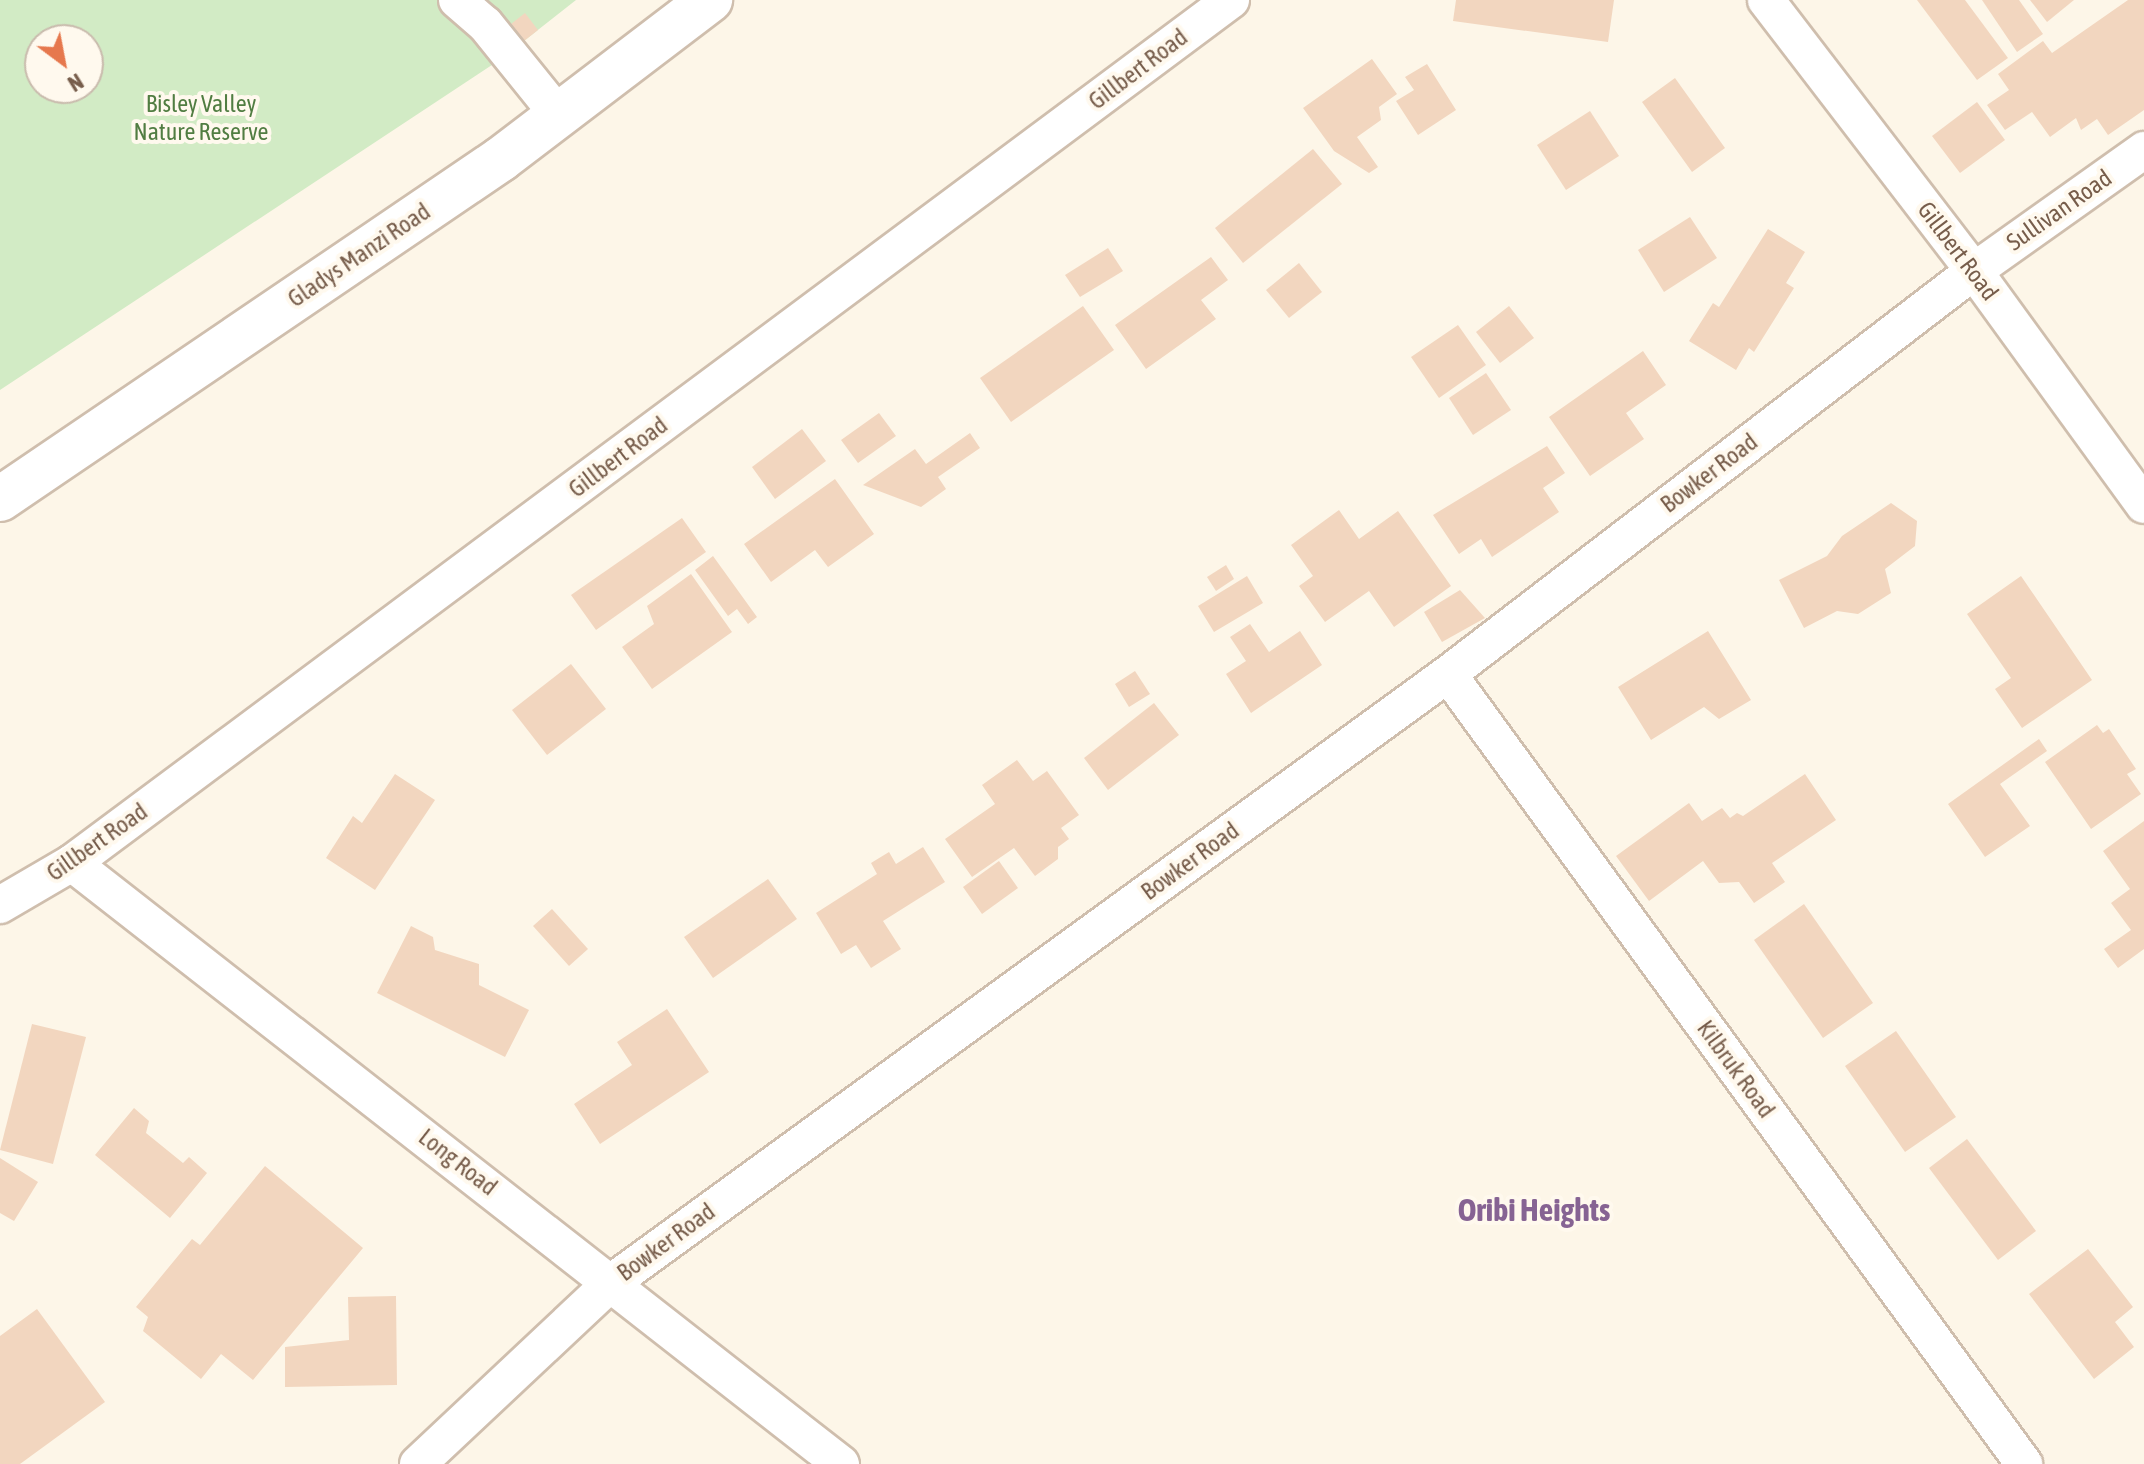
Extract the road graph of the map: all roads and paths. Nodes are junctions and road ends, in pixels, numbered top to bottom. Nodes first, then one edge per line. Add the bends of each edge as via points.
1 (457, 0) edge
2 (710, 0) edge
3 (1231, 0) edge
4 (1766, 0) edge
5 (560, 117) junction
6 (2144, 150) edge
7 (1974, 271) junction
8 (0, 499) edge
9 (2144, 505) edge
10 (1448, 674) junction
11 (72, 863) junction
12 (0, 905) edge
13 (612, 1282) junction
14 (418, 1464) edge
15 (841, 1464) edge
16 (2024, 1464) edge

1 - 5 street via 485,24
2 - 5 main road, Gladys Manzi Road
3 - 11 street, Gillbert Road
4 - 7 street, Gillbert Road
5 - 8 main road, Gladys Manzi Road
6 - 7 street, Sullivan Road
7 - 9 street, Gillbert Road
7 - 10 street, Bowker Road
10 - 13 street, Bowker Road
10 - 16 street, Kilbruk Road
11 - 12 street, Gillbert Road
11 - 13 street, Long Road
13 - 14 street, Bowker Road
13 - 15 street, Long Road

